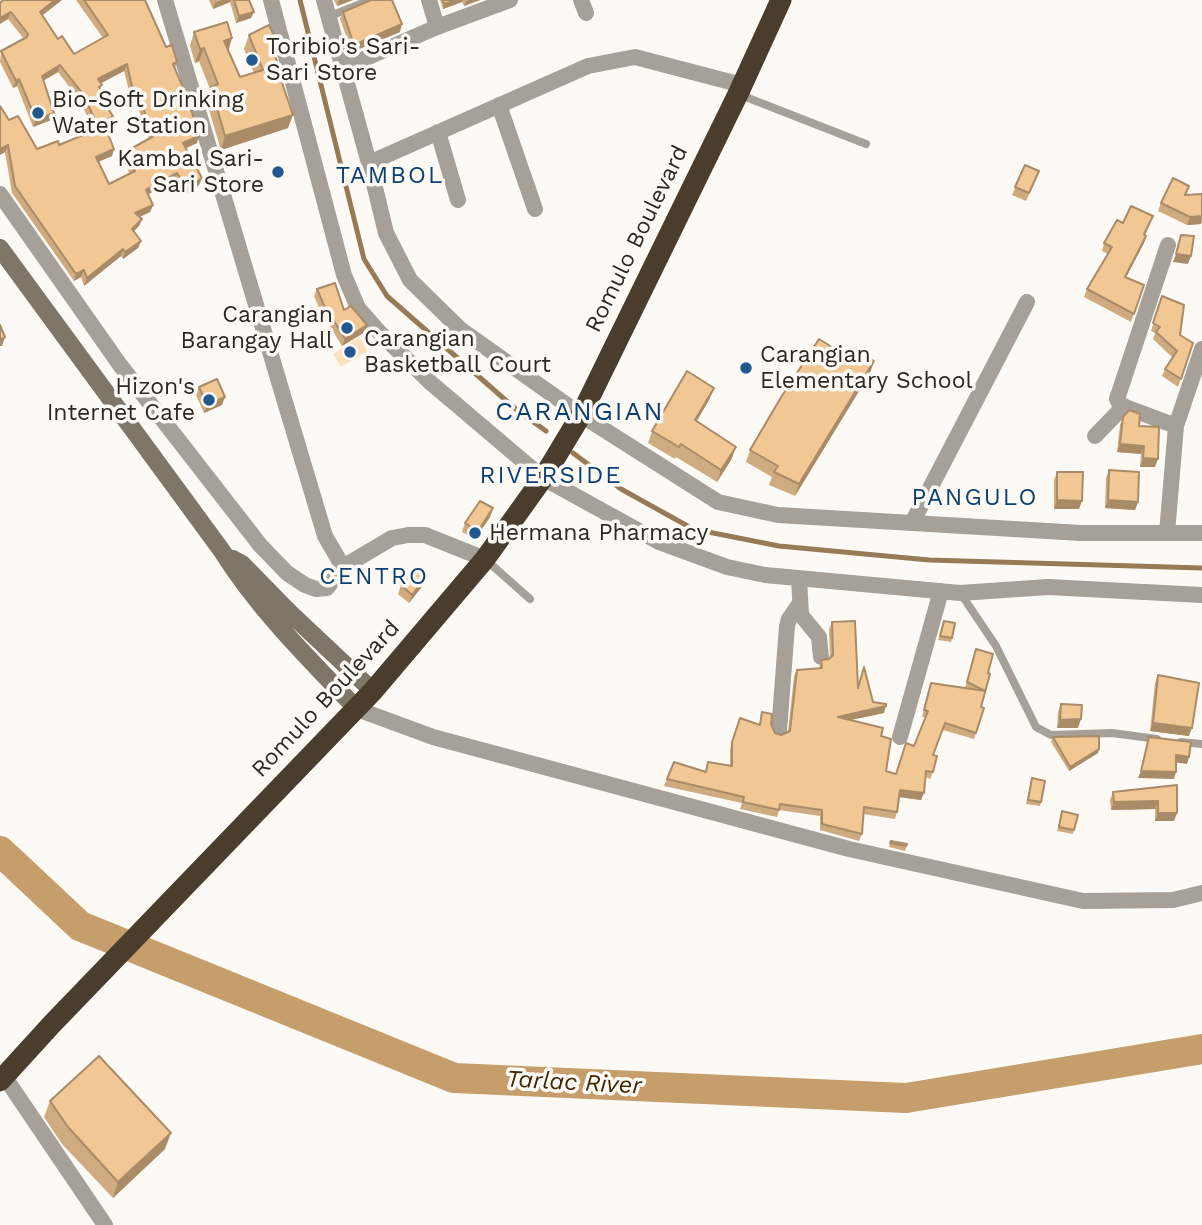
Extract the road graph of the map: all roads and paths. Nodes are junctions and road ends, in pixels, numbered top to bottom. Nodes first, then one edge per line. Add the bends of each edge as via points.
1 (165, 0) edge
2 (271, 0) edge
3 (324, 0) edge
4 (429, 0) edge
5 (781, 0) edge
6 (505, 1) edge
7 (365, 2) edge
8 (328, 17) junction
9 (437, 27) junction
10 (341, 69) junction
11 (740, 90) junction
12 (499, 105) junction
13 (438, 132) junction
14 (866, 144) dead end
15 (369, 163) junction
16 (0, 194) edge
17 (458, 201) dead end
18 (535, 209) dead end
19 (1168, 245) dead end
20 (0, 248) edge
21 (1027, 302) dead end
22 (1202, 349) edge
23 (1124, 406) junction
24 (581, 415) junction
25 (1176, 426) junction
26 (1096, 436) dead end
27 (542, 478) junction
28 (912, 523) junction
29 (1167, 533) junction
30 (1202, 533) edge
31 (222, 551) junction
32 (485, 559) junction
33 (343, 567) junction
34 (799, 578) junction
35 (942, 591) junction
36 (960, 593) junction
37 (1202, 595) edge
38 (530, 598) dead end
39 (800, 603) junction
40 (821, 657) edge
41 (373, 691) junction
42 (350, 715) junction
43 (779, 731) edge
44 (900, 737) dead end
45 (1163, 740) edge
46 (1176, 741) edge
47 (1202, 744) edge
48 (1202, 893) edge
49 (2, 1078) edge
50 (105, 1225) edge

1 - 33 street via 325,536
2 - 27 street via 344,275 358,308 432,383
3 - 8 street
4 - 9 street
5 - 11 highway, Romulo Boulevard
6 - 9 street
7 - 8 lane
8 - 10 street
9 - 10 street
10 - 15 street
11 - 12 street via 635,57 588,66
11 - 14 lane
11 - 24 highway, Romulo Boulevard
12 - 13 street
12 - 18 street
13 - 15 street
13 - 17 street
15 - 24 street via 386,233 410,280 460,329
16 - 33 street via 120,365 260,545 288,573 316,589 327,587
19 - 23 street via 1117,399
20 - 31 main road
21 - 28 street
22 - 25 street
23 - 25 street
23 - 26 street
24 - 27 highway, Romulo Boulevard
24 - 28 street via 718,502 778,515
25 - 29 street
27 - 32 highway, Romulo Boulevard
27 - 34 street via 659,542 727,567
28 - 29 street
29 - 30 street
31 - 41 main road via 242,564
31 - 42 main road
32 - 33 street via 425,535 408,535 392,538
32 - 38 lane
32 - 41 highway, Romulo Boulevard
34 - 35 street
34 - 39 street
35 - 36 street
35 - 44 street
36 - 37 street via 1048,587
36 - 45 lane via 996,646 1042,732 1112,733
39 - 40 street via 803,619 821,641
39 - 43 street via 787,626
41 - 42 highway, Romulo Boulevard
42 - 48 street via 849,849 1083,901 1172,900
42 - 49 highway, Romulo Boulevard
46 - 47 lane
49 - 50 street

